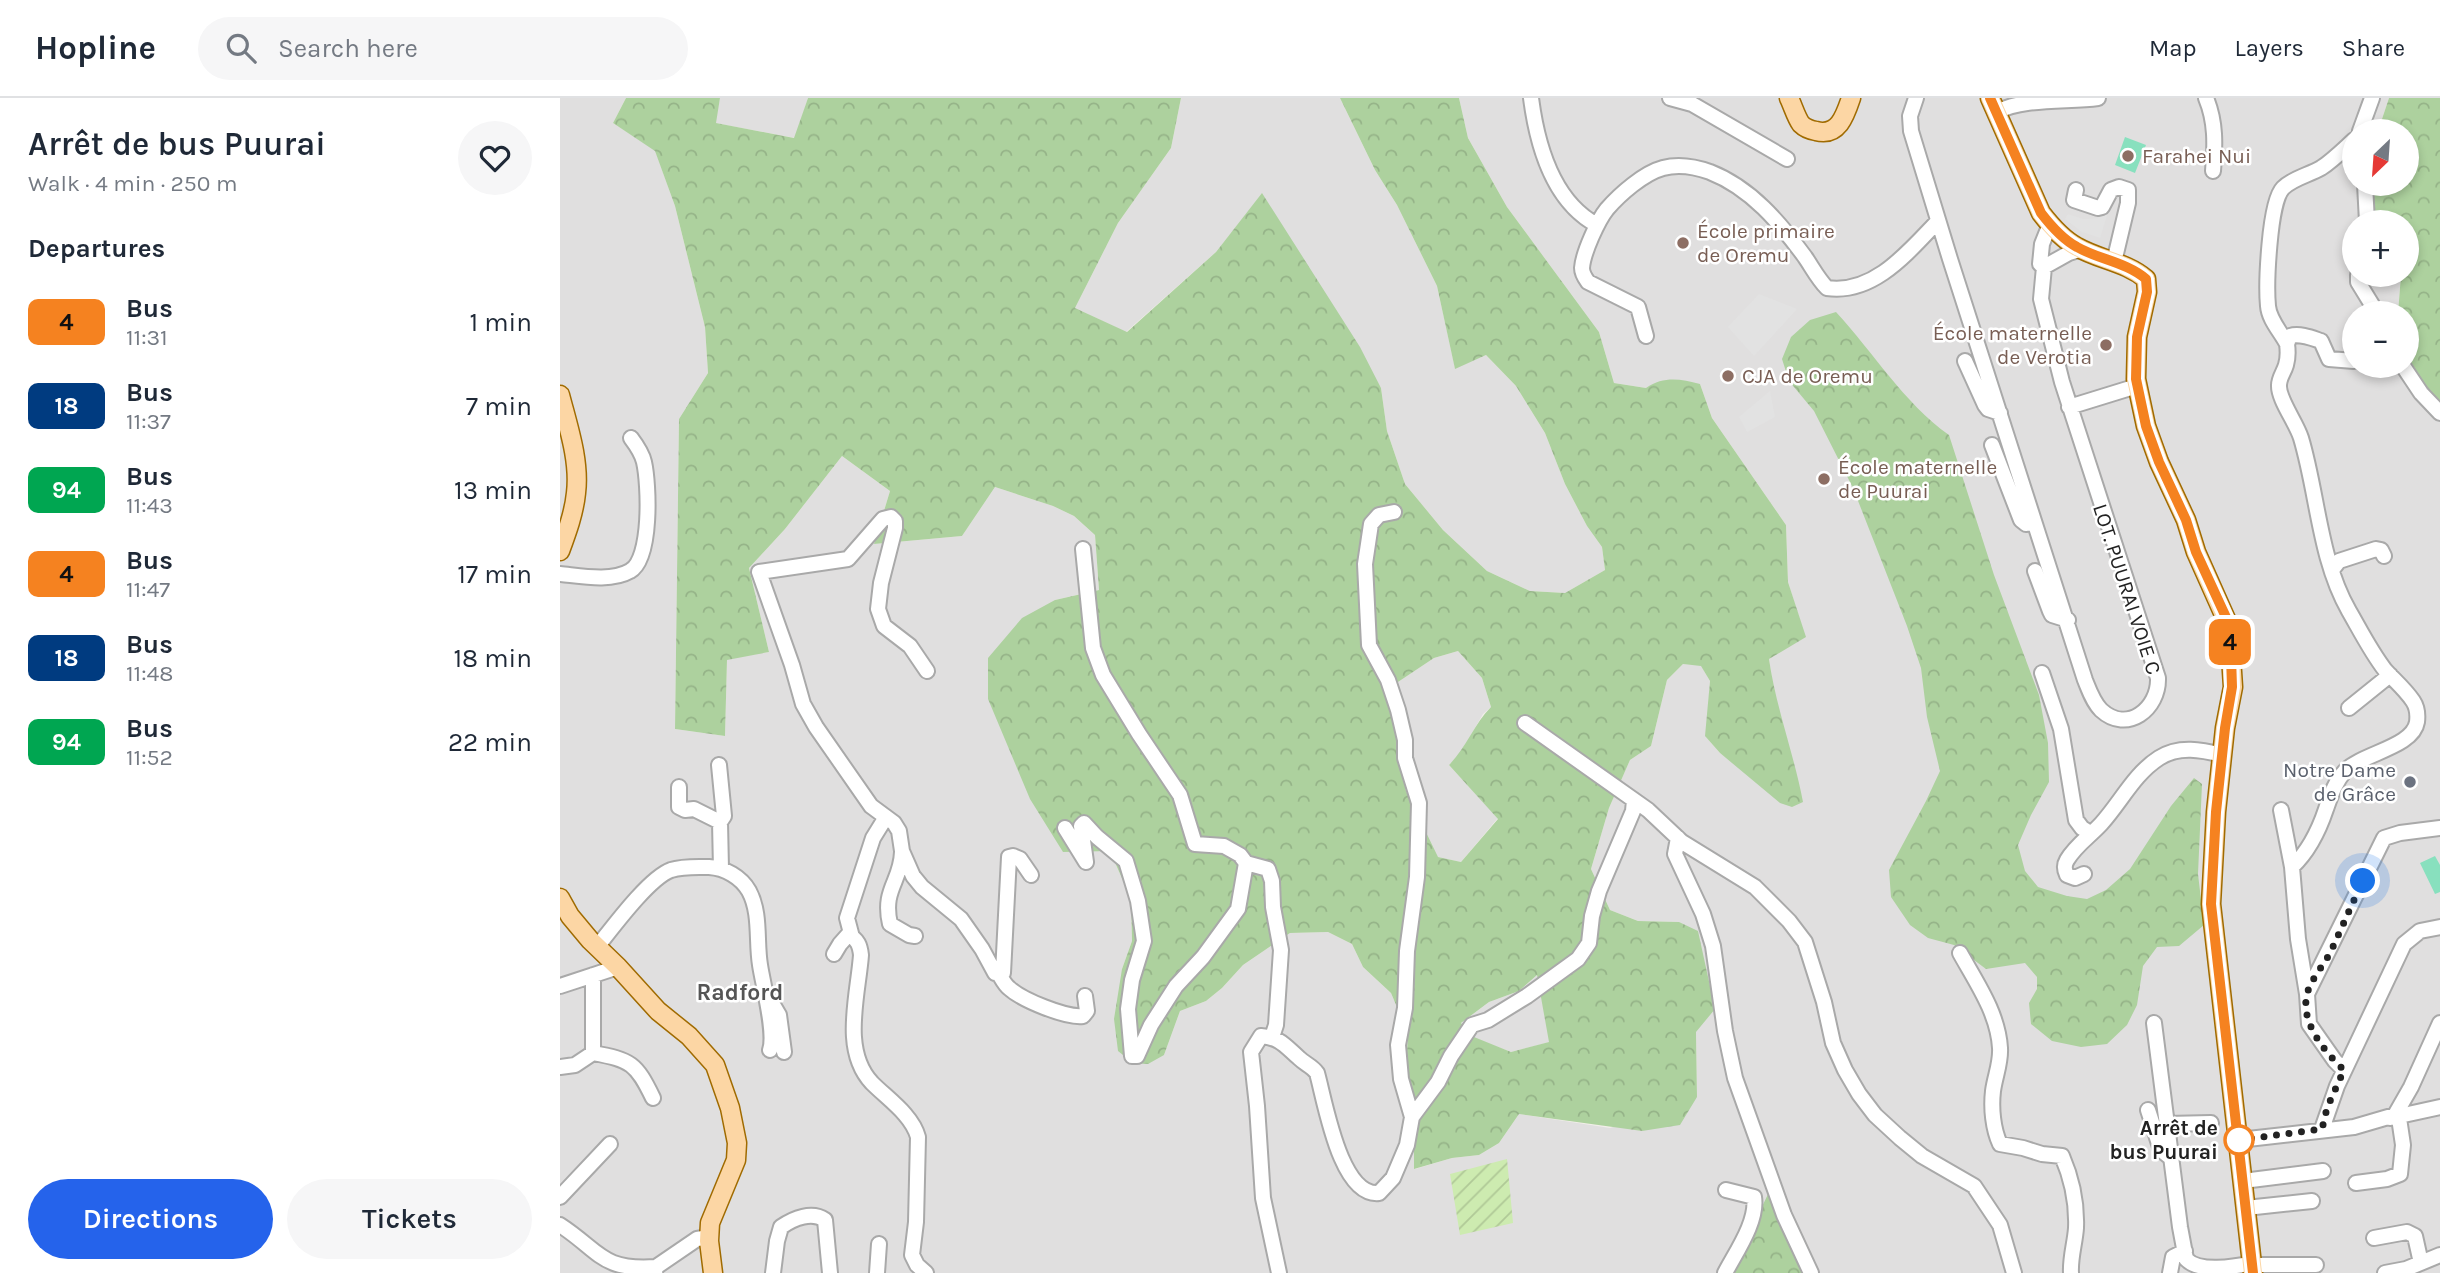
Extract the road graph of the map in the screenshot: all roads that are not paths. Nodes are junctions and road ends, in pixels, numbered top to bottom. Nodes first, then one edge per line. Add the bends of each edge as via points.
1 (1531, 98) edge
2 (1670, 98) edge
3 (1851, 98) edge
4 (1916, 98) edge
5 (2098, 98) edge
6 (2206, 98) edge
7 (2372, 98) edge
8 (1793, 100) edge
9 (1993, 105) edge
10 (2364, 119) edge
11 (2342, 150) edge
12 (1787, 159) dead end
13 (2213, 171) dead end
14 (2076, 190) dead end
15 (1938, 221) junction
16 (2050, 224) junction
17 (1597, 225) junction
18 (2082, 249) junction
19 (2114, 261) junction
20 (2044, 267) junction
21 (1647, 336) dead end
22 (2287, 344) junction
23 (2342, 360) edge
24 (1965, 361) dead end
25 (2411, 378) edge
26 (2137, 386) junction
27 (561, 405) edge
28 (2069, 407) junction
29 (2440, 412) edge
30 (2000, 413) junction
31 (631, 439) dead end
32 (1992, 445) dead end
33 (1394, 512) dead end
34 (2034, 522) junction
35 (1083, 549) dead end
36 (560, 551) edge
37 (2384, 556) dead end
38 (2332, 570) junction
39 (2035, 571) dead end
40 (560, 574) edge
41 (2068, 620) junction
42 (927, 671) dead end
43 (2042, 673) dead end
44 (2390, 675) junction
45 (2349, 708) dead end
46 (1525, 723) dead end
47 (2223, 755) junction
48 (719, 765) dead end
49 (679, 787) dead end
50 (1634, 800) junction
51 (2281, 810) dead end
52 (886, 817) junction
53 (720, 822) junction
54 (1065, 828) dead end
55 (2440, 828) edge
56 (2090, 833) junction
57 (1678, 838) junction
58 (902, 851) junction
59 (1247, 863) junction
60 (2292, 867) junction
61 (721, 869) junction
62 (2084, 874) dead end
63 (1031, 875) dead end
64 (560, 898) edge
65 (2440, 927) edge
66 (915, 936) dead end
67 (852, 937) junction
68 (597, 947) junction
69 (1959, 953) dead end
70 (834, 954) dead end
71 (618, 967) junction
72 (999, 974) junction
73 (593, 975) junction
74 (560, 986) edge
75 (2307, 994) junction
76 (1085, 996) dead end
77 (2154, 1023) dead end
78 (2440, 1023) edge
79 (1272, 1037) junction
80 (777, 1051) dead end
81 (593, 1053) junction
82 (2007, 1064) dead end
83 (560, 1067) edge
84 (2344, 1070) junction
85 (1993, 1092) junction
86 (653, 1098) dead end
87 (2440, 1107) edge
88 (2148, 1110) dead end
89 (1412, 1117) junction
90 (2393, 1118) junction
91 (2211, 1123) dead end
92 (2167, 1124) junction
93 (2322, 1129) junction
94 (2239, 1140) junction
95 (610, 1144) dead end
96 (2171, 1158) junction
97 (2322, 1171) dead end
98 (2244, 1181) junction
99 (2356, 1183) dead end
100 (1726, 1190) dead end
101 (563, 1193) edge
102 (2312, 1201) dead end
103 (2246, 1208) junction
104 (818, 1217) junction
105 (560, 1225) edge
106 (2374, 1238) dead end
107 (709, 1241) junction
108 (879, 1244) dead end
109 (2185, 1251) junction
110 (2440, 1255) edge
111 (2421, 1263) junction
112 (2316, 1265) dead end
113 (2252, 1267) edge
114 (655, 1270) edge
115 (2401, 1271) edge
116 (713, 1273) edge
117 (773, 1273) edge
118 (820, 1273) edge
119 (830, 1273) edge
120 (877, 1273) edge
121 (926, 1273) edge
122 (1279, 1273) edge
123 (1725, 1273) edge
124 (1811, 1273) edge
125 (2014, 1273) edge
126 (2071, 1273) edge
127 (2170, 1273) edge
128 (2385, 1273) edge

1 - 17 street via 1550,171 1569,201
2 - 12 street via 1692,104
3 - 8 main road via 1839,125 1822,133 1801,123
4 - 15 street, LOT. PUURAI VOIE C via 1909,123
5 - 9 street
6 - 13 street via 2215,134
7 - 10 street
9 - 16 main road
11 - 22 street via 2323,167 2289,183 2276,200 2268,306
14 - 19 street via 2074,200 2098,208 2110,190 2128,190
15 - 17 street via 1894,266 1860,284 1836,289 1821,282 1780,224 1756,201 1730,182 1694,168 1678,166 1651,173 1614,203
15 - 30 street, LOT. PUURAI VOIE C
16 - 18 main road
16 - 20 street, LOT. PUURAI VOIE C via 2040,252
17 - 21 street via 1582,268 1584,276 1638,307
18 - 19 main road
18 - 20 street
19 - 26 main road via 2146,279 2137,337
20 - 28 street, LOT. PUURAI VOIE C via 2041,299
22 - 23 street via 2290,336 2297,334 2321,341 2329,359
22 - 38 street via 2279,385 2281,399 2294,419 2308,461
24 - 30 street, LOT. PUURAI VOIE C via 1985,405
25 - 29 street
26 - 28 street
26 - 47 main road via 2159,462 2230,626 2232,687
27 - 36 main road via 577,488
28 - 41 street, LOT. PUURAI VOIE C via 2155,668 2156,695 2144,712 2118,718 2097,705
30 - 34 street, LOT. PUURAI VOIE C
31 - 40 street via 644,460 648,496 648,521 638,564 623,574 608,576
32 - 34 street, LOT. PUURAI VOIE C via 2021,520
33 - 89 street via 1379,514 1371,524 1365,564 1369,645 1398,710 1405,758 1419,803 1417,877 1398,1045 1401,1079
34 - 41 street, LOT. PUURAI VOIE C
35 - 59 street via 1093,648 1103,675 1180,795 1195,844 1224,846
37 - 38 street via 2376,549 2339,561
38 - 44 street via 2350,612
39 - 41 street via 2052,615
42 - 52 street via 910,646 884,626 878,609 895,528 891,517 883,519 848,559 759,572 803,704 856,786
43 - 56 street via 2061,729 2076,820
44 - 45 street
44 - 60 street via 2415,704 2416,727 2398,743 2346,771 2304,856
46 - 50 street
47 - 56 street via 2191,749 2159,758 2137,776
47 - 94 main road via 2211,904
48 - 53 street via 724,817
49 - 53 street via 680,807
50 - 57 street
50 - 89 street via 1595,906 1589,943 1578,959 1527,996 1472,1025
51 - 60 street
52 - 58 street via 899,831
52 - 67 street via 873,838 847,918
53 - 61 street
54 - 59 street via 1086,862 1084,823 1126,861 1139,901 1144,942 1128,1009 1132,1056 1138,1056 1176,986 1238,909
55 - 75 street via 2384,838
56 - 62 street via 2064,869 2072,877
57 - 124 street via 1675,854 1710,933 1735,1078 1784,1215
57 - 125 street via 1755,887 1790,921 1805,942 1833,1043 1859,1094 1900,1139 1974,1186 2000,1225
58 - 66 street via 902,864 889,892 888,915 890,924
58 - 72 street via 913,876 961,919
59 - 79 street via 1268,869 1282,950
60 - 75 street
61 - 68 street via 684,867 664,873
61 - 80 street via 744,884 753,902 766,994 779,1015
63 - 72 street via 1020,859 1009,857 1003,973
64 - 68 main road
65 - 84 street via 2420,931 2404,944
67 - 70 street via 848,935
67 - 121 street via 861,955 855,1018 858,1063 915,1126 918,1136 912,1255
68 - 71 main road
69 - 85 street via 1997,1025 2000,1059
71 - 73 street
71 - 107 main road via 658,1012 712,1060 723,1085 737,1152 710,1223
72 - 76 street via 1010,989 1034,1003 1074,1017 1087,1011
73 - 74 street
73 - 81 street
75 - 84 street via 2309,1024
77 - 92 street
78 - 90 street
79 - 89 street via 1317,1073 1342,1161 1368,1192 1379,1193 1393,1178 1407,1145
79 - 122 street via 1261,1036 1251,1052 1263,1198
81 - 83 street via 575,1065
81 - 86 street via 626,1061 643,1078
82 - 85 street
84 - 93 street
85 - 126 street via 1995,1134 2000,1144 2062,1156 2076,1208
87 - 90 street
88 - 96 street via 2161,1150
90 - 93 street
90 - 99 street via 2403,1145 2400,1174
91 - 92 street
92 - 96 street
93 - 94 street
94 - 98 main road
95 - 101 street
96 - 109 street
97 - 98 street
98 - 103 main road
100 - 123 street via 1754,1197 1755,1205
102 - 103 street
103 - 113 main road
104 - 117 street via 804,1216 782,1227
104 - 118 street
104 - 119 street via 825,1220
105 - 114 street via 615,1265
106 - 111 street via 2407,1232 2415,1236
107 - 114 street via 697,1239
107 - 116 main road
108 - 120 street
109 - 113 street via 2186,1259 2197,1267
109 - 127 street via 2173,1257
110 - 111 street
111 - 115 street
112 - 113 street
115 - 128 street

